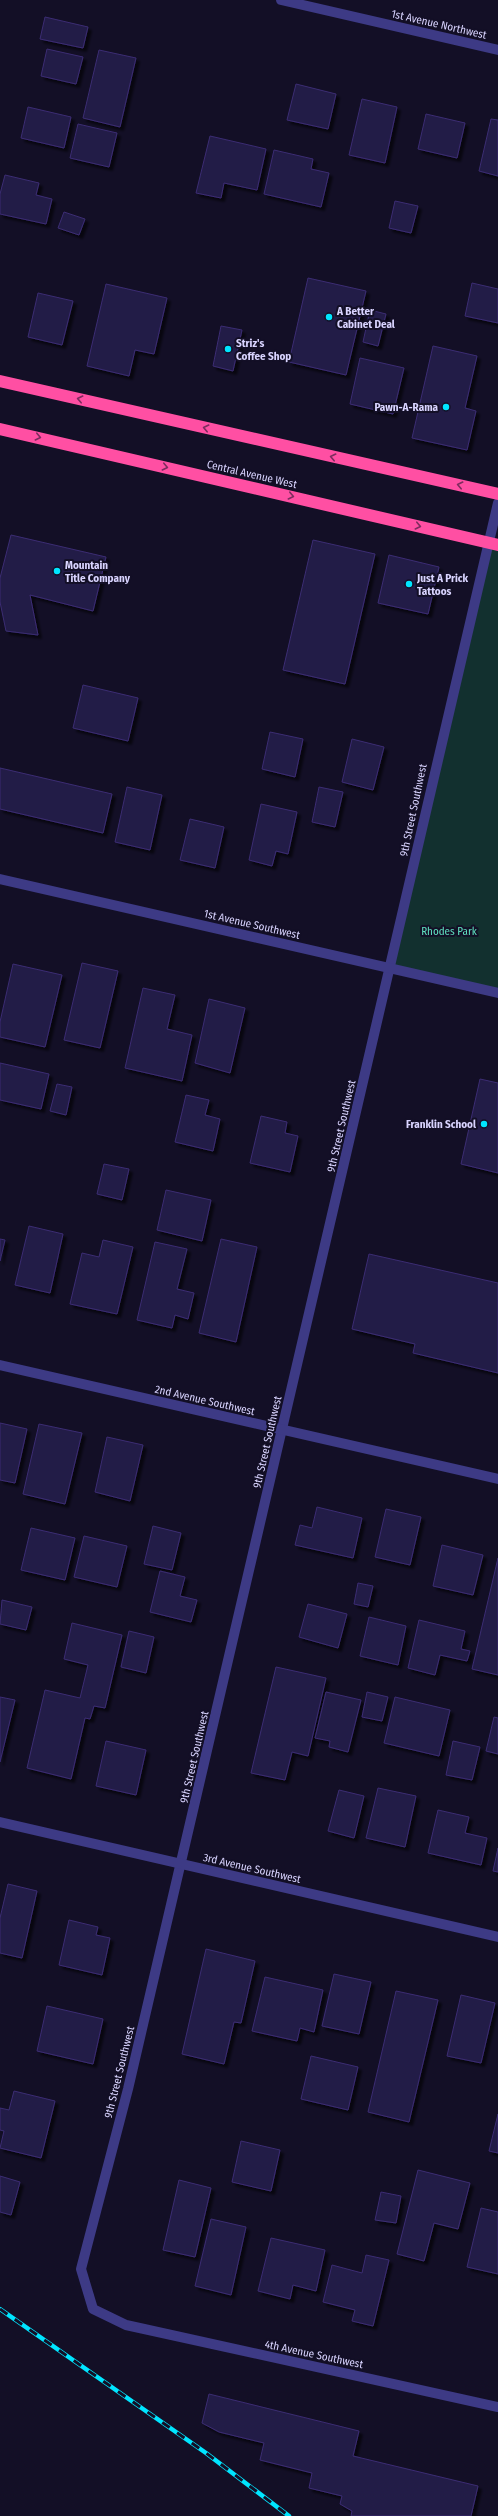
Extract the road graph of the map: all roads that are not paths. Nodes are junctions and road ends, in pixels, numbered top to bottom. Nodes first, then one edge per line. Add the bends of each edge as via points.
1 (281, 0) edge
2 (498, 50) edge
3 (0, 381) edge
4 (0, 429) edge
5 (498, 494) edge
6 (498, 503) edge
7 (493, 543) edge
8 (0, 878) edge
9 (391, 968) junction
10 (498, 993) edge
11 (0, 1365) edge
12 (282, 1430) junction
13 (498, 1479) edge
14 (0, 1822) edge
15 (181, 1864) junction
16 (498, 1937) edge
17 (126, 2325) joint
18 (498, 2407) edge

1 - 2 street, 1st Avenue Northwest
5 -> 3 highway
4 -> 7 highway, Central Avenue West
6 - 7 street, 9th Street Southwest
7 - 9 street, 9th Street Southwest
8 - 9 street, 1st Avenue Southwest
9 - 10 street, 1st Avenue Southwest
9 - 12 street, 9th Street Southwest
11 - 12 street, 2nd Avenue Southwest
12 - 13 street, 2nd Avenue Southwest
12 - 15 street, 9th Street Southwest
14 - 15 street, 3rd Avenue Southwest
15 - 16 street, 3rd Avenue Southwest
15 - 17 street, 9th Street Southwest via 128,2089 81,2268 93,2309
17 - 18 street, 4th Avenue Southwest

